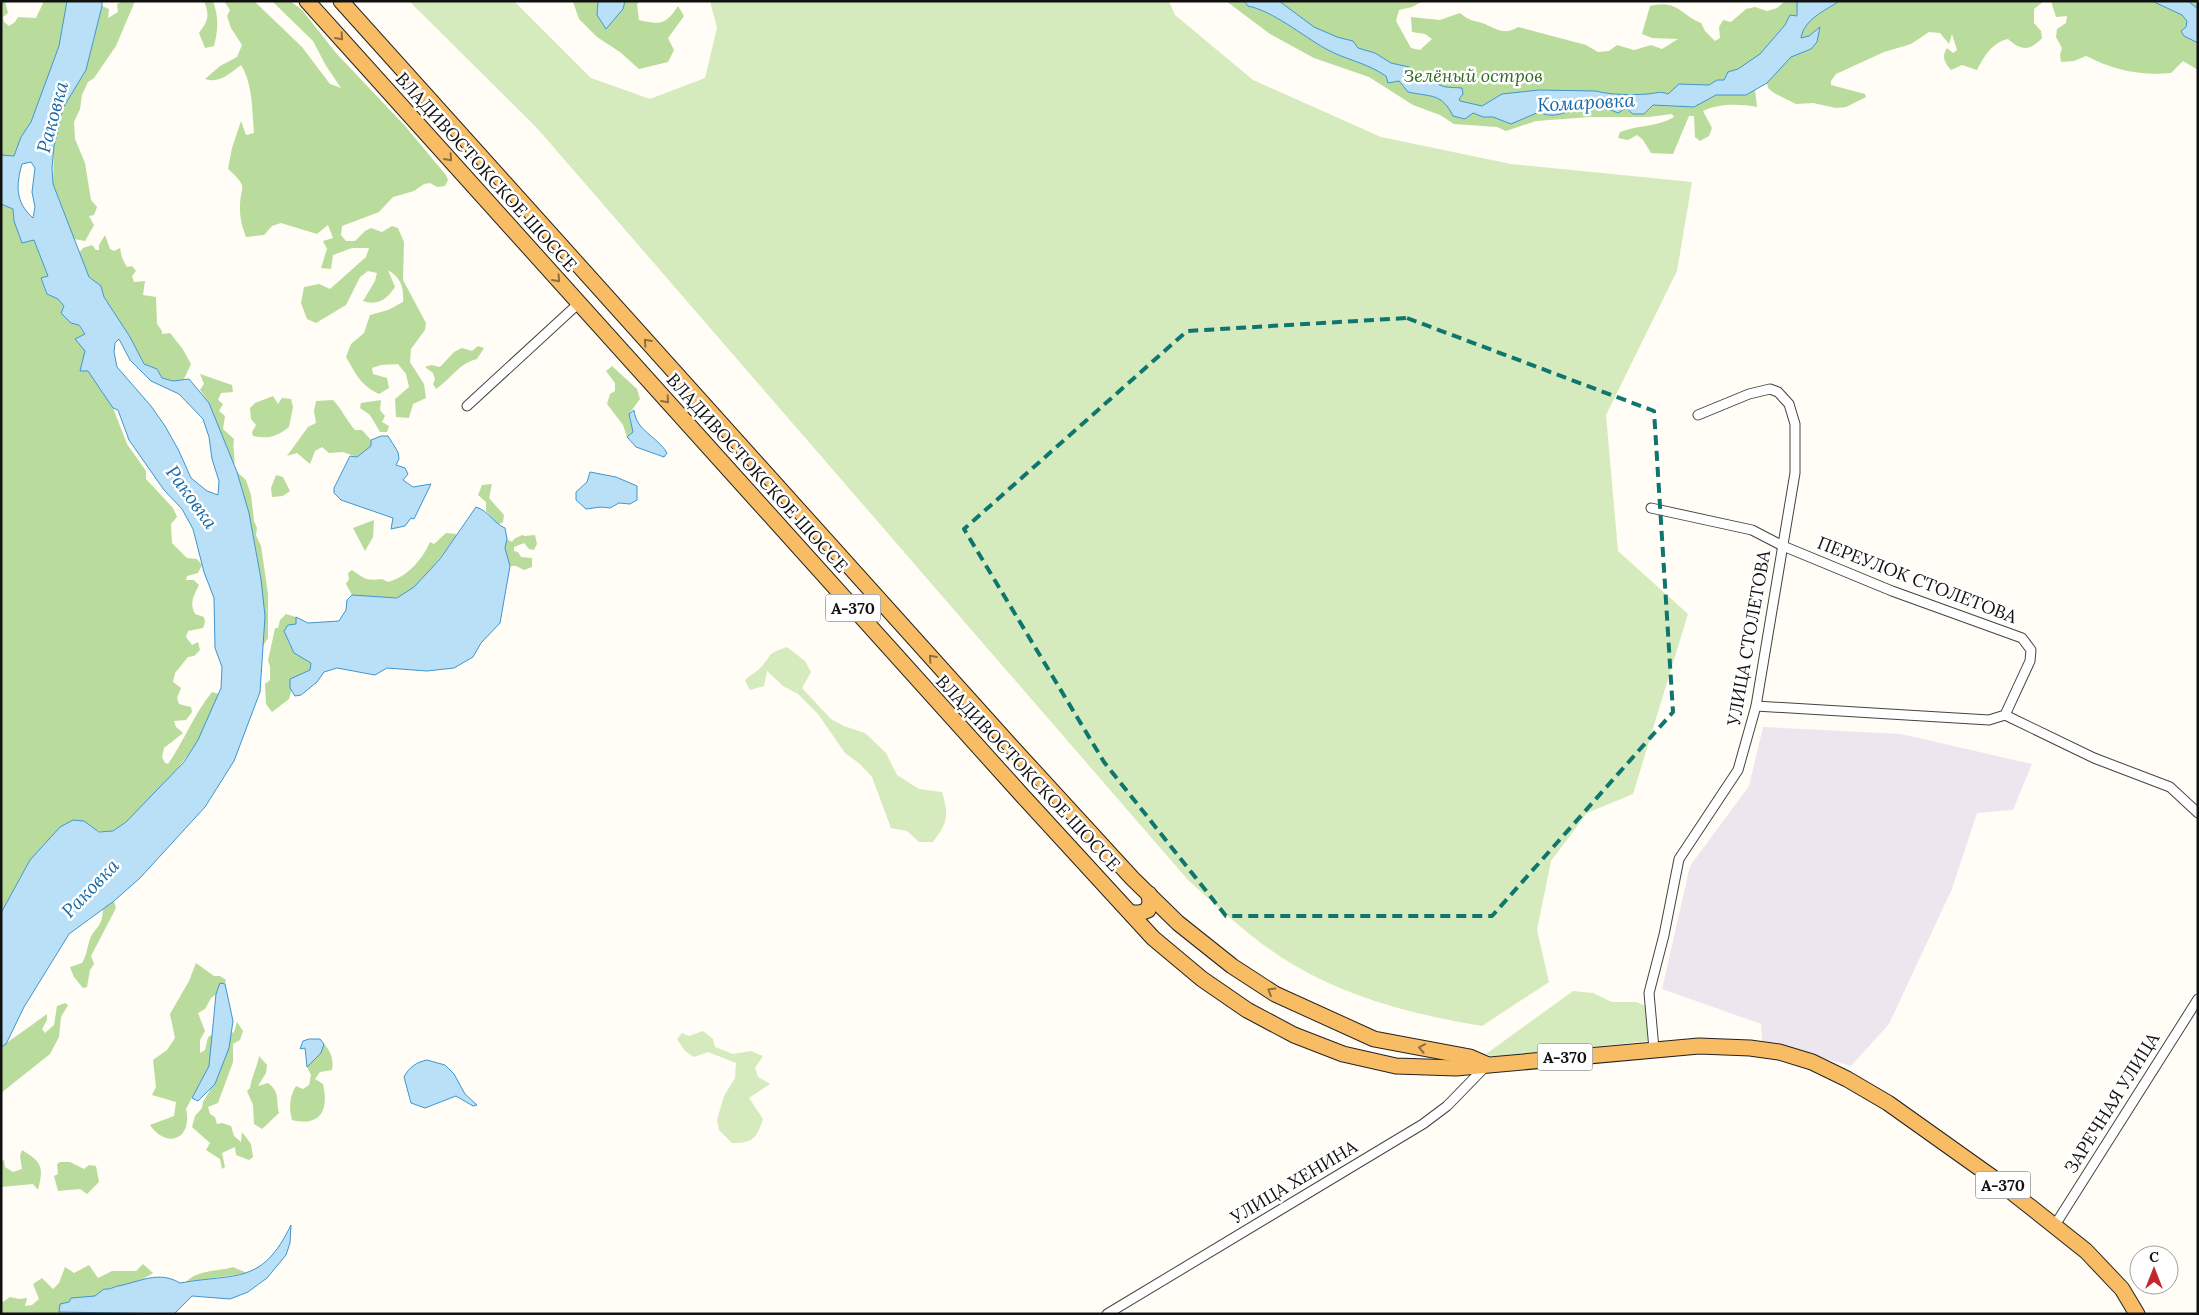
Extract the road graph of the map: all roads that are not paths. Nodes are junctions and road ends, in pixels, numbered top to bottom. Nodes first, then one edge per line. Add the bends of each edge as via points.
1 (307, 1) edge
2 (340, 1) edge
3 (579, 303) junction
4 (467, 406) dead end
5 (1698, 416) dead end
6 (1652, 508) dead end
7 (1782, 546) junction
8 (1756, 706) junction
9 (2006, 715) junction
10 (2198, 813) edge
11 (1148, 894) junction
12 (1131, 913) junction
13 (2198, 998) edge
14 (1654, 1049) junction
15 (1487, 1065) junction
16 (2054, 1225) junction
17 (1107, 1314) edge
18 (2137, 1314) edge

1 -> 3 highway, ВЛАДИВОСТОКСКОЕ ШОССЕ / А-370
11 -> 2 highway, ВЛАДИВОСТОКСКОЕ ШОССЕ / А-370
3 - 4 street
3 -> 12 highway, ВЛАДИВОСТОКСКОЕ ШОССЕ / А-370
5 - 7 street, УЛИЦА СТОЛЕТОВА via 1749,394 1770,389 1778,392 1789,404 1795,424 1795,473
6 - 7 street, ПЕРЕУЛОК СТОЛЕТОВА via 1752,530
7 - 8 street, УЛИЦА СТОЛЕТОВА
7 - 9 street, ПЕРЕУЛОК СТОЛЕТОВА via 1892,591 2022,638 2031,650 2030,661
8 - 9 street via 1962,720 1989,720
8 - 14 street, УЛИЦА СТОЛЕТОВА via 1738,770 1679,859 1649,993
9 - 10 street via 2094,758 2170,787
11 - 12 highway via 1148,910
15 -> 11 highway, ВЛАДИВОСТОКСКОЕ ШОССЕ / А-370 via 1470,1057 1374,1038 1275,994 1232,966
12 - 15 highway, ВЛАДИВОСТОКСКОЕ ШОССЕ / А-370 via 1154,938 1202,979 1247,1010 1294,1035 1343,1054 1396,1066 1456,1068
13 - 16 street, ЗАРЕЧНАЯ УЛИЦА
14 - 15 highway, ВЛАДИВОСТОКСКОЕ ШОССЕ / А-370
14 - 16 highway, ВЛАДИВОСТОКСКОЕ ШОССЕ / А-370 via 1699,1046 1750,1048 1812,1062 1847,1078 1888,1103
15 - 17 street, УЛИЦА ХЕНИНА via 1423,1124
16 - 18 highway, ВЛАДИВОСТОКСКОЕ ШОССЕ / А-370 via 2086,1251 2122,1288

